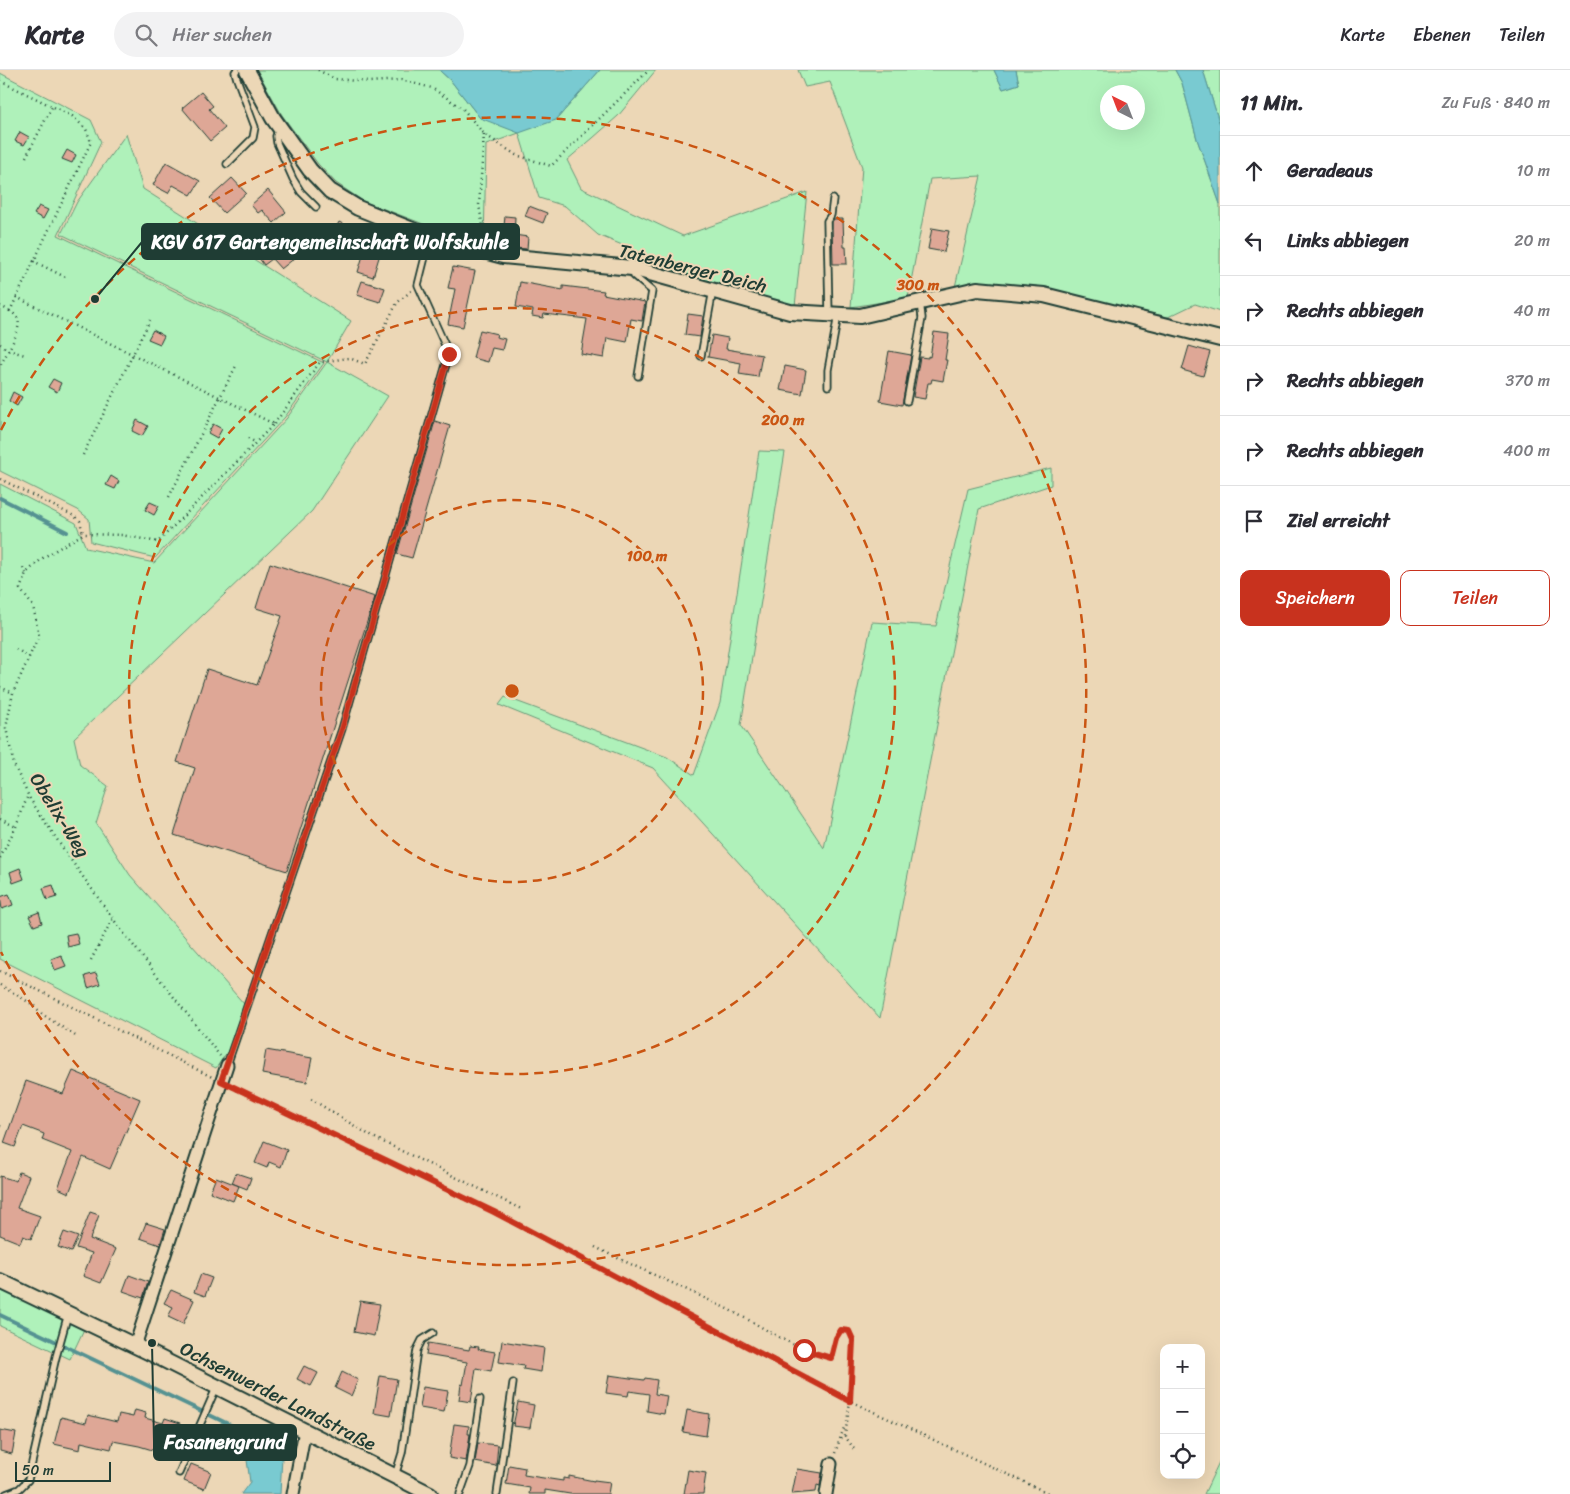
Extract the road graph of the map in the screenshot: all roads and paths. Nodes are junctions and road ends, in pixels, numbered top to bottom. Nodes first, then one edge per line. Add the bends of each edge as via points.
1 (318, 70) edge
2 (649, 70) edge
3 (238, 71) edge
4 (0, 81) edge
5 (52, 107) junction
6 (279, 127) junction
7 (484, 134) junction
8 (26, 157) dead end
9 (227, 164) dead end
10 (833, 199) dead end
11 (316, 207) dead end
12 (485, 232) dead end
13 (430, 237) junction
14 (34, 261) junction
15 (632, 268) junction
16 (65, 277) dead end
17 (418, 284) junction
18 (713, 290) junction
19 (16, 298) junction
20 (920, 302) junction
21 (0, 306) edge
22 (10, 311) junction
23 (834, 315) junction
24 (150, 320) dead end
25 (1220, 339) edge
26 (0, 344) edge
27 (8, 350) junction
28 (25, 354) dead end
29 (133, 355) junction
30 (701, 356) dead end
31 (237, 364) dead end
32 (0, 366) edge
33 (638, 376) dead end
34 (828, 386) dead end
35 (220, 397) junction
36 (906, 401) dead end
37 (274, 424) junction
38 (248, 438) dead end
39 (256, 443) junction
40 (83, 455) dead end
41 (0, 479) edge
42 (169, 497) dead end
43 (83, 534) junction
44 (23, 568) dead end
45 (26, 573) junction
46 (16, 649) dead end
47 (30, 657) junction
48 (0, 687) edge
49 (13, 694) junction
50 (28, 795) junction
51 (0, 819) edge
52 (16, 826) junction
53 (0, 858) edge
54 (113, 918) junction
55 (90, 960) dead end
56 (0, 970) edge
57 (0, 985) edge
58 (77, 1037) dead end
59 (227, 1065) junction
60 (221, 1081) junction
61 (311, 1098) dead end
62 (521, 1209) dead end
63 (595, 1247) dead end
64 (0, 1281) edge
65 (68, 1314) junction
66 (433, 1333) dead end
67 (135, 1346) junction
68 (513, 1383) dead end
69 (217, 1386) junction
70 (480, 1399) dead end
71 (850, 1401) junction
72 (848, 1419) junction
73 (305, 1430) junction
74 (854, 1449) dead end
75 (831, 1464) joint
76 (179, 1473) dead end
77 (395, 1476) junction
78 (6, 1494) edge
79 (293, 1494) edge
80 (430, 1494) edge
81 (460, 1494) edge
82 (497, 1494) edge
83 (826, 1494) edge
84 (1050, 1494) edge

1 - 7 path via 334,79 401,80 432,88 463,110
2 - 7 path via 552,166 516,155
3 - 6 street, Tatenberger Deich
3 - 9 lane via 255,127 253,138
4 - 5 path
5 - 8 path
5 - 14 path via 72,116 86,129 91,142
6 - 11 lane via 277,143 293,179
6 - 13 street, Tatenberger Deich via 310,170 330,191 358,208
7 - 12 path via 479,205
10 - 23 lane via 827,221
13 - 15 street, Tatenberger Deich via 503,256
13 - 17 lane
14 - 16 path
14 - 19 path
15 - 18 street, Tatenberger Deich
15 - 33 lane via 634,276 652,290
17 - 37 path via 397,303 365,364 349,358 320,362
17 - 59 lane via 449,354 342,729
18 - 23 street, Tatenberger Deich via 790,312
18 - 30 lane
19 - 22 path
19 - 29 path
20 - 23 street, Tatenberger Deich via 860,316
20 - 25 street, Tatenberger Deich via 977,289 1044,295
20 - 36 lane via 922,318
21 - 22 path
22 - 27 path via 18,317 19,324
23 - 34 lane
24 - 29 path
26 - 27 path
27 - 28 path
27 - 32 path
29 - 35 path
29 - 40 path
31 - 35 path
35 - 37 path
35 - 42 path
37 - 39 path
38 - 39 path
39 - 43 path via 158,542 122,535
41 - 43 path via 74,516 80,521
43 - 45 path via 44,557
44 - 45 path
45 - 47 path, Obelix-Weg via 20,589 33,606 39,636
46 - 47 path
47 - 49 path, Obelix-Weg
48 - 49 path
49 - 50 path, Obelix-Weg via 6,728 14,765
50 - 52 path
50 - 54 path, Obelix-Weg
51 - 52 path
52 - 53 path
54 - 55 path
54 - 59 path, Obelix-Weg
56 - 60 path
57 - 58 path
59 - 60 street
60 - 67 street
60 - 71 path via 494,1212
61 - 62 path via 371,1136
63 - 71 path via 822,1356 831,1358 841,1330 849,1331 853,1340
64 - 65 street, Ochsenwerder Landstraße
65 - 67 street, Ochsenwerder Landstraße
65 - 78 lane via 28,1480 19,1489
66 - 77 lane via 422,1340 417,1350 402,1453
67 - 69 street, Ochsenwerder Landstraße
68 - 82 lane
69 - 73 street, Ochsenwerder Landstraße
69 - 76 lane
70 - 81 lane via 470,1466
71 - 72 path
71 - 84 path
72 - 74 path via 845,1436
72 - 75 path
73 - 77 street, Ochsenwerder Landstraße
73 - 79 street
75 - 83 street
77 - 80 street, Ochsenwerder Landstraße

